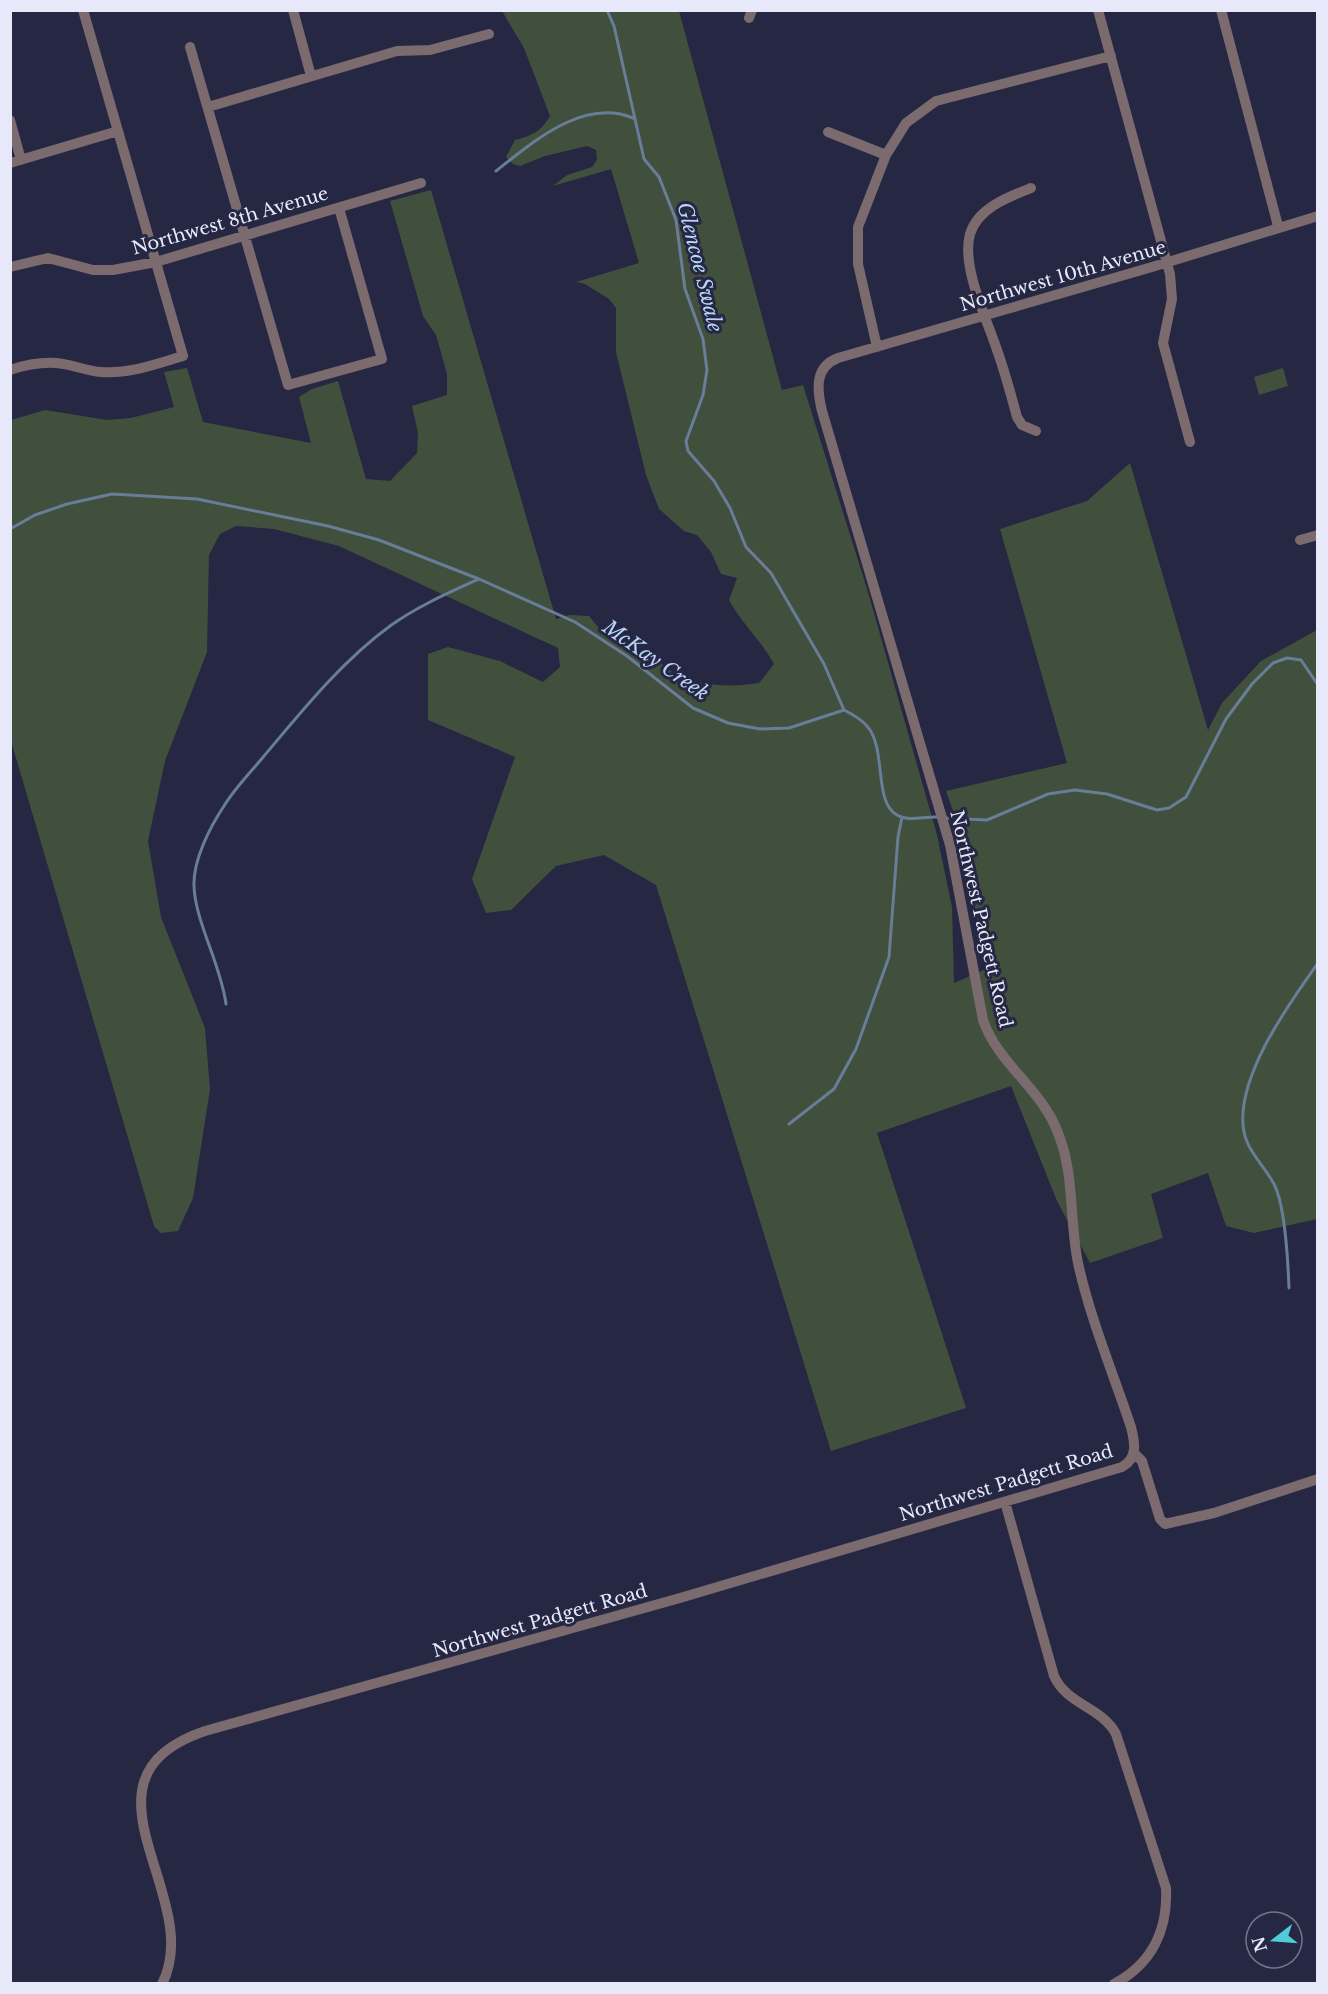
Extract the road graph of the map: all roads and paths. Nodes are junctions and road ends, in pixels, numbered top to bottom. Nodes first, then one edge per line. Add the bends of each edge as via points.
1 (82, 10) edge
2 (292, 10) edge
3 (1098, 10) edge
4 (1221, 10) edge
5 (489, 34) dead end
6 (190, 47) dead end
7 (1111, 56) junction
8 (311, 76) junction
9 (208, 107) junction
10 (10, 120) edge
11 (118, 131) junction
12 (828, 132) dead end
13 (886, 155) junction
14 (16, 161) edge
15 (422, 183) dead end
16 (1031, 188) dead end
17 (339, 208) junction
18 (1317, 216) edge
19 (1278, 226) junction
20 (246, 235) junction
21 (156, 262) junction
22 (1166, 263) junction
23 (10, 267) edge
24 (984, 315) junction
25 (877, 346) junction
26 (10, 370) edge
27 (821, 372) joint
28 (1036, 431) dead end
29 (1190, 442) dead end
30 (1317, 536) edge
31 (1300, 540) dead end
32 (1134, 1453) junction
33 (1317, 1479) edge
34 (1005, 1502) junction
35 (162, 1983) edge
36 (1114, 1983) edge

1 - 11 street
2 - 8 street
3 - 7 street
4 - 19 street
5 - 8 street via 430,50 397,51
6 - 9 street
7 - 13 street via 936,101 906,123
7 - 22 street
8 - 9 street
9 - 20 street
10 - 14 street
11 - 14 street
11 - 21 street
12 - 13 street
13 - 25 street via 858,227 858,264
15 - 17 street, Northwest 8th Avenue
16 - 24 street via 993,205 971,232 968,250
17 - 20 street, Northwest 8th Avenue
17 - 20 street via 382,359 288,385
18 - 19 street, Northwest 10th Avenue
19 - 22 street, Northwest 10th Avenue
20 - 21 street, Northwest 8th Avenue
21 - 23 street, Northwest 8th Avenue via 93,270 48,258
21 - 26 street via 183,356 114,372 57,363
22 - 24 street, Northwest 10th Avenue
22 - 29 street via 1172,291 1163,343
24 - 25 street, Northwest 10th Avenue
24 - 28 street via 1019,422
25 - 27 street, Northwest 10th Avenue via 833,360
27 - 32 street, Northwest Padgett Road via 820,405 950,845 986,1031 1049,1113 1063,1146 1073,1195 1079,1267 1131,1427
30 - 31 street
32 - 33 street via 1142,1461 1165,1524 1214,1513
32 - 34 street, Northwest Padgett Road via 1122,1467
34 - 35 street, Northwest Padgett Road via 205,1731 176,1743 149,1770 140,1801 142,1823 171,1931 170,1965
34 - 36 street via 1054,1676 1069,1696 1102,1718 1116,1734 1166,1888 1166,1911 1153,1951 1136,1971

